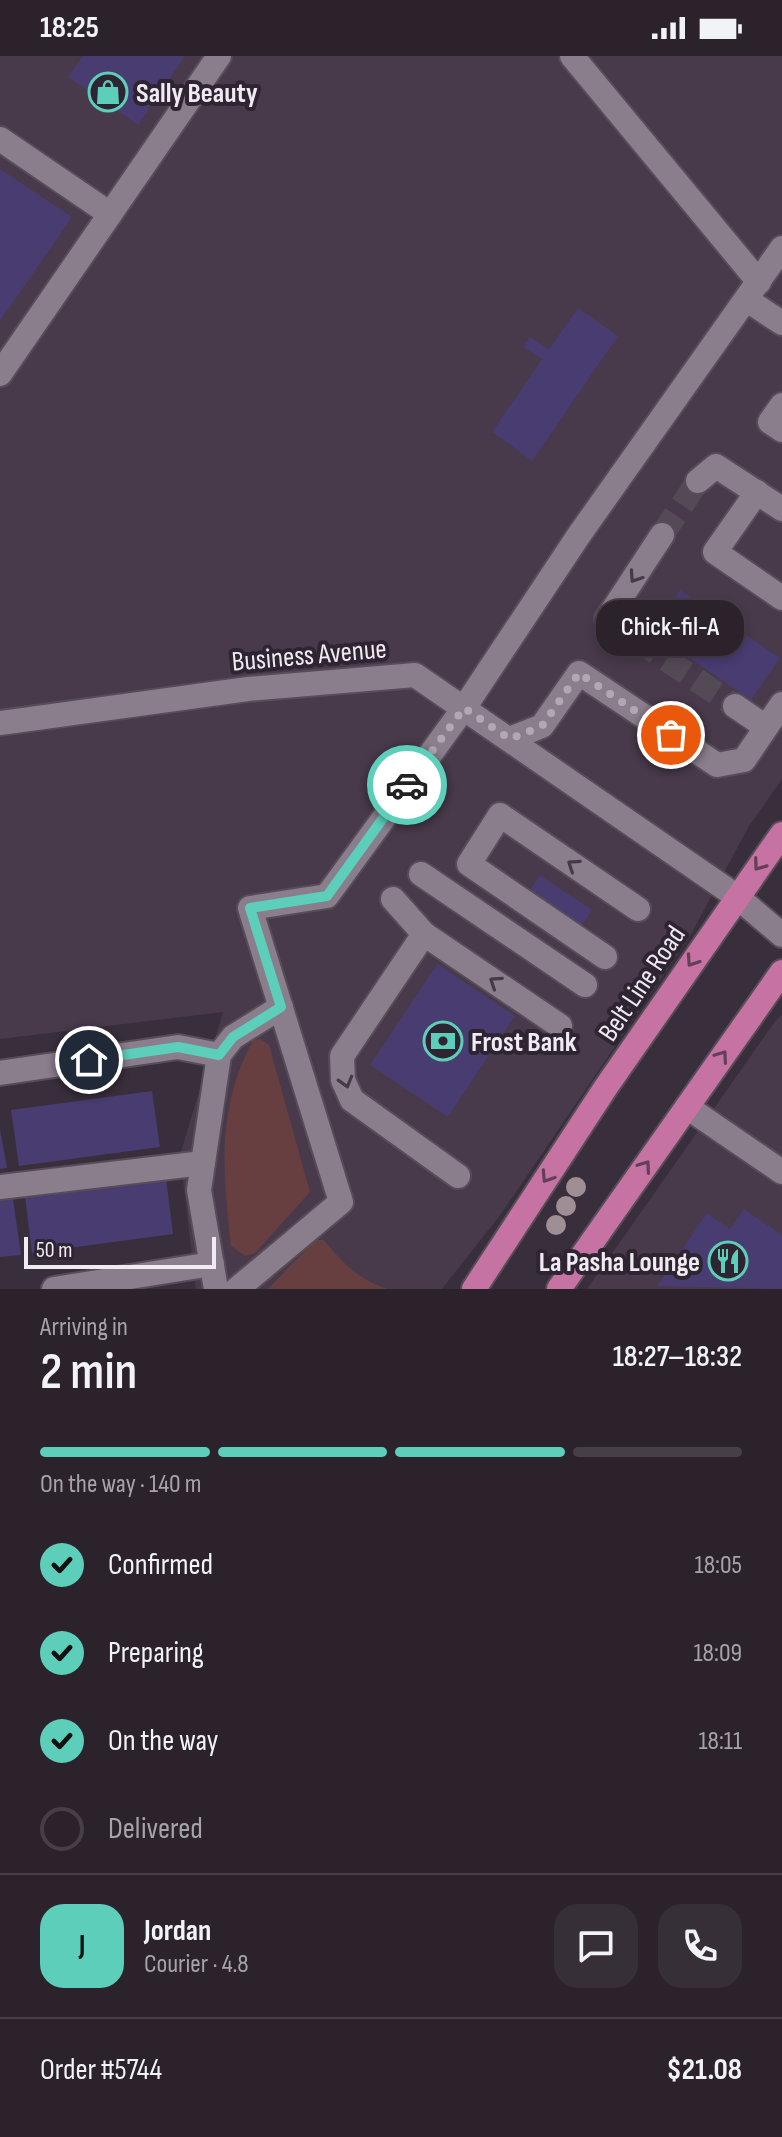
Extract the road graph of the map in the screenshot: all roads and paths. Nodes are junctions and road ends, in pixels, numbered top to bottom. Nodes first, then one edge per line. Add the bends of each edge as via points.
1 (219, 56) edge
2 (572, 56) edge
3 (0, 139) edge
4 (110, 214) junction
5 (782, 248) edge
6 (753, 291) junction
7 (782, 323) edge
8 (0, 374) edge
9 (782, 405) edge
10 (782, 430) edge
11 (698, 481) dead end
12 (757, 492) junction
13 (782, 509) edge
14 (662, 535) tunnel mouth
15 (782, 598) edge
16 (607, 619) dead end
17 (782, 704) edge
18 (735, 706) tunnel mouth
19 (464, 708) junction
20 (0, 723) edge
21 (766, 727) junction
22 (510, 739) junction
23 (782, 834) edge
24 (421, 874) dead end
25 (736, 896) junction
26 (393, 899) dead end
27 (638, 909) dead end
28 (424, 934) junction
29 (782, 935) edge
30 (605, 957) dead end
31 (782, 972) edge
32 (585, 985) dead end
33 (281, 1007) junction
34 (560, 1026) dead end
35 (219, 1055) junction
36 (0, 1073) edge
37 (687, 1107) junction
38 (203, 1163) junction
39 (782, 1172) edge
40 (458, 1176) dead end
41 (0, 1187) edge
42 (212, 1264) junction
43 (54, 1289) edge
44 (216, 1289) edge
45 (237, 1289) edge
46 (474, 1289) edge
47 (559, 1289) edge

1 - 4 street
2 - 6 street
3 - 4 street
4 - 8 street
5 - 6 street
6 - 7 street
6 - 19 street via 579,535
9 - 10 street via 770,422
11 - 12 street via 716,466
12 - 13 street
12 - 15 street via 715,552
14 -> 16 street
17 - 21 street
18 - 21 street
19 - 20 street, Business Avenue via 415,675 248,689
19 - 22 street, Business Avenue
19 - 33 street via 327,896 250,908
21 - 22 street via 744,760 717,765 579,673 542,726
22 - 25 street, Business Avenue
23 -> 25 main road, Belt Line Road
24 - 32 street
25 - 29 street, Business Avenue
25 -> 46 main road, Belt Line Road
26 - 28 street
27 -> 30 street via 500,815 469,864
34 -> 28 street
28 -> 40 street via 342,1056 343,1080 352,1100
37 -> 31 main road
33 - 35 street via 233,1037
33 - 45 street via 341,1202
35 - 36 street via 178,1047
35 - 38 street
37 - 39 street
47 -> 37 main road
38 - 41 street
38 - 42 street via 199,1190
42 - 43 street
42 - 44 street

